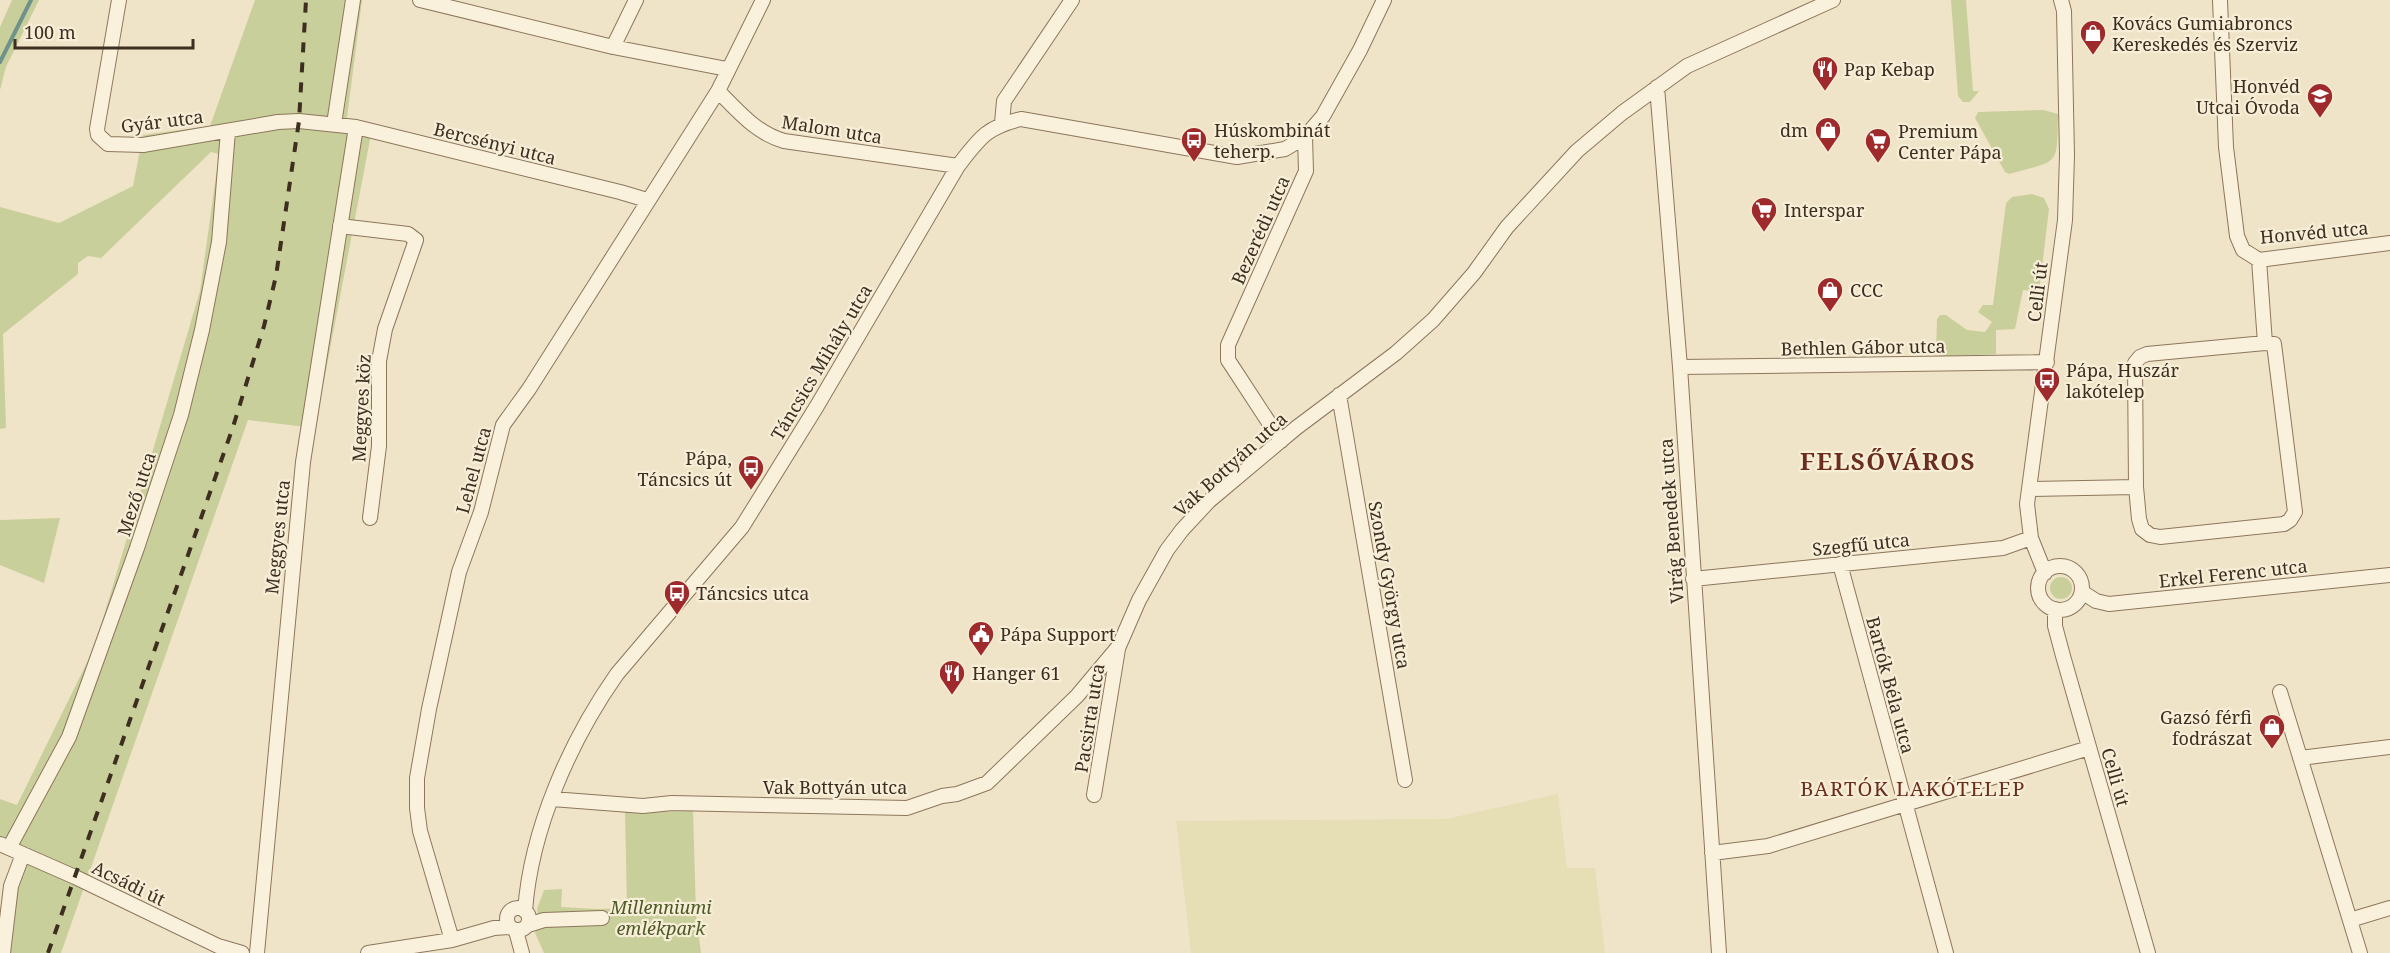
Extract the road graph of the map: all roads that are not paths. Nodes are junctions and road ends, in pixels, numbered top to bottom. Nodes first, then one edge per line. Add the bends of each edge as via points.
1 (119, 0) edge
2 (353, 0) edge
3 (420, 0) edge
4 (636, 0) edge
5 (763, 0) edge
6 (1072, 0) edge
7 (1384, 0) edge
8 (1833, 0) edge
9 (2220, 0) edge
10 (2064, 4) edge
11 (613, 47) junction
12 (727, 69) junction
13 (1656, 87) junction
14 (718, 91) junction
15 (1002, 123) junction
16 (334, 124) junction
17 (356, 127) junction
18 (228, 131) junction
19 (1305, 137) junction
20 (958, 166) junction
21 (647, 200) junction
22 (340, 226) junction
23 (2390, 243) edge
24 (2259, 260) junction
25 (2265, 343) junction
26 (2047, 362) junction
27 (1680, 367) junction
28 (1339, 395) junction
29 (1281, 441) junction
30 (2136, 487) junction
31 (2029, 489) junction
32 (370, 518) dead end
33 (2031, 538) junction
34 (1840, 564) junction
35 (2045, 573) junction
36 (2390, 575) edge
37 (1693, 579) junction
38 (2082, 592) junction
39 (2055, 609) junction
40 (1119, 646) junction
41 (2280, 692) dead end
42 (2390, 747) edge
43 (2089, 748) junction
44 (2300, 758) junction
45 (1405, 780) dead end
46 (1094, 795) dead end
47 (552, 799) junction
48 (1904, 804) junction
49 (4, 846) edge
50 (1712, 853) junction
51 (23, 854) junction
52 (2390, 908) edge
53 (602, 918) dead end
54 (2350, 920) junction
55 (519, 921) junction
56 (452, 940) junction
57 (522, 952) edge
58 (3, 953) edge
59 (242, 953) edge
60 (257, 953) edge
61 (368, 953) edge
62 (1719, 953) edge
63 (1946, 953) edge
64 (2148, 953) edge
65 (2360, 953) edge

1 - 18 street, Gyár utca via 97,129 102,141 143,145
2 - 16 street
3 - 11 street
4 - 11 street
5 - 12 street, Lehel utca
6 - 15 street via 1004,101
7 - 19 street via 1323,116
8 - 13 street, Vak Bottyán utca via 1687,66
9 - 24 street, Honvéd utca via 2226,147 2237,236 2243,250
10 - 26 street, Celli út via 2064,220
11 - 12 street
12 - 14 street, Lehel utca
13 - 27 street, Virág Benedek utca
13 - 28 street, Vak Bottyán utca via 1577,151 1545,184 1433,320
14 - 20 street, Malom utca via 757,129 777,139
14 - 21 street, Lehel utca
15 - 19 street via 1021,119 1237,157 1285,149
15 - 20 street, Táncsics Mihály utca via 982,136
16 - 17 street, Bercsényi utca
16 - 18 street, Gyár utca via 278,122
17 - 21 street, Bercsényi utca
17 - 22 street, Meggyes utca
18 - 49 street, Mező utca via 219,242 181,415 69,737
19 - 29 street, Bezerédi utca via 1306,171 1228,345 1228,360
20 - 47 street, Táncsics Mihály utca via 742,526 599,699
21 - 56 street, Lehel utca via 503,424 481,512 459,572 417,778 420,831
22 - 32 street, Meggyes köz via 408,234 416,240 385,329 379,361 380,446
22 - 60 street, Meggyes utca via 303,462
23 - 24 street, Honvéd utca
24 - 25 street
25 - 30 street via 2140,357 2135,363
25 - 30 street via 2274,344 2295,512 2290,520 2284,524 2150,535 2142,529 2139,519
26 - 27 street, Bethlen Gábor utca
26 - 31 street, Celli út
27 - 37 street, Virág Benedek utca
28 - 29 street, Vak Bottyán utca
28 - 45 street, Szondy György utca
29 - 40 street, Vak Bottyán utca via 1209,501 1182,530 1139,600
30 - 31 street
31 - 33 street, Celli út
33 - 34 street, Szegfű utca via 2002,548
33 - 35 street, Celli út
34 - 37 street, Szegfű utca
34 - 48 street, Bartók Béla utca
35 - 38 street via 2051,568 2067,567 2079,577
35 - 39 street, Celli út via 2040,594
36 - 38 street, Erkel Ferenc utca via 2109,604
37 - 50 street, Virág Benedek utca
38 - 39 street via 2069,608
39 - 43 street, Celli út via 2055,626
40 - 46 street, Pacsirta utca
40 - 47 street, Vak Bottyán utca via 1082,692 987,783 907,808 672,803 643,806
41 - 44 street
42 - 44 street
43 - 48 street
43 - 64 street, Celli út
44 - 54 street
47 - 55 street, Táncsics Mihály utca
48 - 50 street via 1768,846
48 - 63 street, Bartók Béla utca
49 - 51 street, Acsádi út
50 - 62 street, Virág Benedek utca
51 - 58 street via 11,886
51 - 59 street, Acsádi út via 218,946
52 - 54 street
53 - 55 street
54 - 65 street
55 - 56 street
55 - 57 street
56 - 61 street

